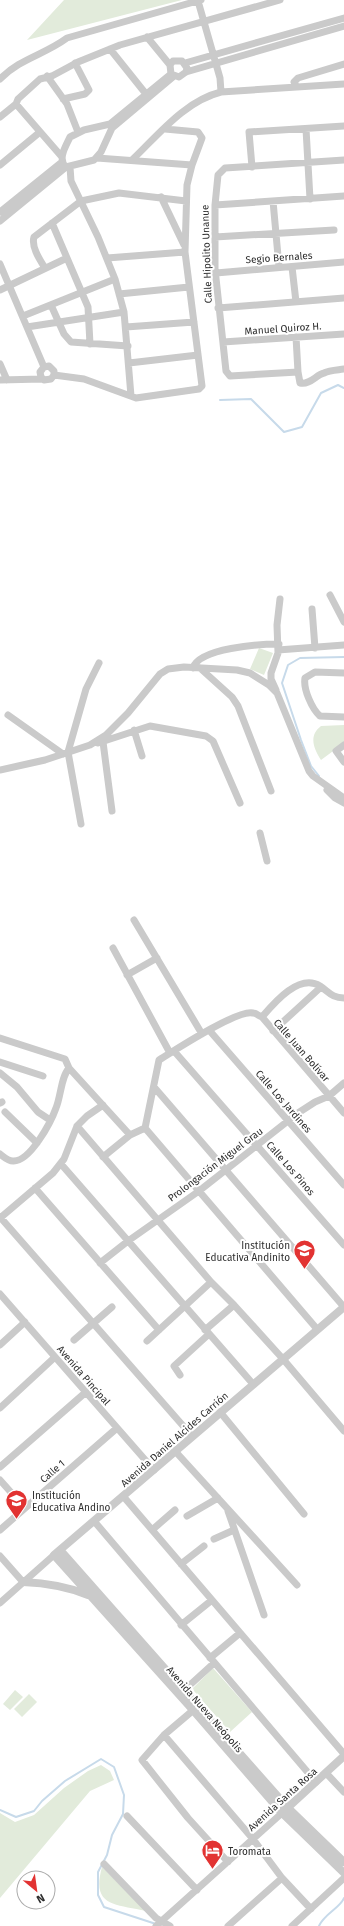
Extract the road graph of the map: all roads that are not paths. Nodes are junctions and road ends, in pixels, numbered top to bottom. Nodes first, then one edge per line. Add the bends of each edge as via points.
1 (199, 0) edge
2 (280, 0) edge
3 (344, 18) edge
4 (204, 22) junction
5 (344, 26) edge
6 (147, 38) junction
7 (110, 49) junction
8 (213, 56) junction
9 (75, 63) junction
10 (185, 63) junction
11 (215, 64) junction
12 (344, 64) edge
13 (170, 65) junction
14 (186, 72) junction
15 (173, 75) junction
16 (47, 76) junction
17 (0, 79) edge
18 (344, 84) edge
19 (296, 86) junction
20 (221, 92) junction
21 (146, 94) junction
22 (63, 99) junction
23 (16, 104) junction
24 (0, 117) edge
25 (344, 126) edge
26 (165, 128) junction
27 (306, 129) junction
28 (40, 132) junction
29 (78, 132) junction
30 (97, 158) junction
31 (133, 159) junction
32 (344, 160) edge
33 (65, 163) junction
34 (308, 163) junction
35 (0, 165) edge
36 (192, 165) junction
37 (252, 167) junction
38 (344, 196) edge
39 (161, 197) junction
40 (310, 199) junction
41 (81, 201) junction
42 (186, 201) junction
43 (273, 201) junction
44 (215, 205) junction
45 (0, 212) edge
46 (0, 221) edge
47 (52, 223) junction
48 (334, 230) dead end
49 (276, 233) junction
50 (216, 237) junction
51 (185, 249) junction
52 (67, 258) junction
53 (107, 258) junction
54 (344, 262) edge
55 (0, 264) edge
56 (292, 267) junction
57 (44, 268) junction
58 (279, 268) junction
59 (216, 272) junction
60 (116, 279) junction
61 (10, 285) junction
62 (189, 287) junction
63 (0, 290) edge
64 (82, 292) junction
65 (120, 294) junction
66 (344, 298) edge
67 (296, 302) junction
68 (51, 305) junction
69 (218, 308) junction
70 (124, 312) junction
71 (23, 316) junction
72 (90, 317) junction
73 (58, 322) junction
74 (194, 322) junction
75 (27, 327) junction
76 (126, 328) junction
77 (344, 334) edge
78 (296, 337) junction
79 (223, 342) junction
80 (90, 344) junction
81 (128, 346) junction
82 (198, 356) junction
83 (129, 363) junction
84 (0, 364) edge
85 (44, 367) junction
86 (344, 370) edge
87 (298, 372) junction
88 (54, 375) junction
89 (42, 379) junction
90 (3, 380) edge
91 (131, 396) junction
92 (330, 595) dead end
93 (280, 599) dead end
94 (312, 609) dead end
95 (344, 622) edge
96 (344, 645) edge
97 (278, 647) junction
98 (315, 648) junction
99 (99, 663) dead end
100 (196, 668) junction
101 (344, 673) edge
102 (277, 693) junction
103 (8, 715) dead end
104 (344, 717) edge
105 (134, 730) junction
106 (103, 742) junction
107 (90, 745) junction
108 (344, 745) edge
109 (66, 753) junction
110 (142, 756) dead end
111 (344, 762) edge
112 (0, 770) edge
113 (324, 784) junction
114 (271, 791) dead end
115 (344, 798) edge
116 (240, 803) dead end
117 (344, 803) edge
118 (112, 811) dead end
119 (81, 824) dead end
120 (260, 833) dead end
121 (267, 862) dead end
122 (134, 920) dead end
123 (113, 948) dead end
124 (157, 958) junction
125 (127, 975) junction
126 (321, 987) junction
127 (344, 998) edge
128 (262, 1017) junction
129 (273, 1031) junction
130 (206, 1032) junction
131 (0, 1038) edge
132 (172, 1052) junction
133 (0, 1062) edge
134 (69, 1068) junction
135 (0, 1073) edge
136 (43, 1076) dead end
137 (344, 1083) edge
138 (154, 1087) junction
139 (329, 1096) junction
140 (103, 1105) junction
141 (5, 1112) dead end
142 (344, 1113) edge
143 (50, 1120) junction
144 (288, 1121) junction
145 (77, 1126) junction
146 (145, 1128) junction
147 (130, 1135) junction
148 (37, 1143) junction
149 (258, 1146) junction
150 (0, 1154) edge
151 (103, 1157) junction
152 (61, 1164) junction
153 (226, 1170) junction
154 (344, 1185) edge
155 (35, 1188) junction
156 (199, 1191) junction
157 (0, 1217) edge
158 (158, 1220) junction
159 (128, 1240) junction
160 (344, 1245) edge
161 (100, 1264) junction
162 (211, 1282) junction
163 (0, 1294) edge
164 (234, 1305) junction
165 (184, 1306) junction
166 (112, 1307) dead end
167 (344, 1307) edge
168 (25, 1322) junction
169 (94, 1323) junction
170 (317, 1329) junction
171 (158, 1330) junction
172 (207, 1332) junction
173 (74, 1340) dead end
174 (147, 1341) dead end
175 (0, 1345) edge
176 (55, 1357) junction
177 (283, 1358) junction
178 (180, 1375) dead end
179 (253, 1384) junction
180 (86, 1392) junction
181 (0, 1408) edge
182 (220, 1412) junction
183 (117, 1428) junction
184 (344, 1431) edge
185 (192, 1436) junction
186 (175, 1451) junction
187 (0, 1467) edge
188 (154, 1470) junction
189 (0, 1480) edge
190 (123, 1496) junction
191 (218, 1498) junction
192 (226, 1507) junction
193 (25, 1508) junction
194 (175, 1510) dead end
195 (304, 1514) dead end
196 (187, 1516) dead end
197 (94, 1521) junction
198 (0, 1530) edge
199 (152, 1530) junction
200 (234, 1530) junction
201 (214, 1539) dead end
202 (204, 1546) dead end
203 (57, 1552) junction
204 (0, 1556) edge
205 (181, 1564) junction
206 (23, 1582) junction
207 (297, 1586) dead end
208 (90, 1596) junction
209 (212, 1600) junction
210 (0, 1603) edge
211 (264, 1615) dead end
212 (181, 1625) junction
213 (240, 1633) junction
214 (212, 1661) junction
215 (175, 1684) junction
216 (182, 1692) junction
217 (196, 1708) junction
218 (164, 1735) junction
219 (344, 1755) edge
220 (326, 1773) junction
221 (316, 1782) junction
222 (344, 1792) edge
223 (285, 1810) junction
224 (127, 1816) dead end
225 (253, 1839) junction
226 (228, 1862) junction
227 (344, 1862) edge
228 (104, 1864) dead end
229 (344, 1873) edge
230 (282, 1878) junction
231 (344, 1878) edge
232 (197, 1890) junction
233 (311, 1909) junction
234 (159, 1924) edge
235 (170, 1926) edge
236 (228, 1926) edge
237 (292, 1926) edge

1 - 4 street
1 - 17 street via 67,38 53,48 11,68
2 - 4 street
3 - 8 street
4 - 6 street
4 - 8 street
5 - 11 street
6 - 7 street
6 - 13 street
7 - 9 street
7 - 21 street
8 - 10 street
8 - 11 street
9 - 16 street via 52,76
9 - 22 street via 89,90 85,94
10 - 13 street via 177,60
10 - 14 street
11 - 14 street
11 - 20 street
12 - 19 street via 298,78 294,82
13 - 15 street
14 - 15 street via 179,77
15 - 21 street
15 - 30 street via 112,128
16 - 22 street
16 - 23 street via 40,79 18,99
18 - 19 street
19 - 20 street
20 - 26 street via 201,99
21 - 29 street via 110,124
22 - 29 street
23 - 24 street
23 - 28 street
25 - 27 street
26 - 31 street
26 - 36 street via 201,134 201,144
27 - 34 street
27 - 37 street via 249,132
28 - 33 street
28 - 35 street
29 - 33 street via 70,137
30 - 31 street
30 - 33 street via 89,163
31 - 36 street
32 - 34 street
33 - 41 street
33 - 45 street
33 - 46 street
34 - 37 street
34 - 40 street
36 - 42 street
37 - 44 street, Calle Hipolito Unanue via 225,168 218,175
38 - 40 street
39 - 41 street via 119,193
39 - 42 street
39 - 51 street
40 - 43 street
41 - 47 street
41 - 53 street
42 - 51 street
43 - 44 street
43 - 49 street
44 - 50 street, Calle Hipolito Unanue
47 - 52 street
47 - 57 street via 33,240
48 - 49 street
49 - 50 street
49 - 58 street
50 - 59 street, Calle Hipolito Unanue
51 - 53 street
51 - 62 street
52 - 57 street
52 - 64 street
53 - 60 street
54 - 56 street, Segio Bernales
55 - 61 street
56 - 58 street, Segio Bernales
56 - 67 street
57 - 61 street
58 - 59 street, Segio Bernales
59 - 69 street, Calle Hipolito Unanue
60 - 64 street
60 - 65 street
61 - 63 street
61 - 71 street
62 - 65 street
62 - 74 street
64 - 68 street
64 - 72 street
65 - 70 street
66 - 67 street
67 - 69 street
68 - 71 street
68 - 73 street
69 - 79 street, Calle Hipolito Unanue
70 - 72 street
70 - 76 street
71 - 75 street
72 - 73 street
72 - 80 street
73 - 75 street
73 - 80 street via 71,342
74 - 76 street
74 - 82 street
75 - 85 street
76 - 81 street
77 - 78 street, Manuel Quiroz H.
78 - 79 street, Manuel Quiroz H.
78 - 87 street
79 - 87 street, Calle Hipolito Unanue via 226,371 230,376
80 - 81 street
81 - 83 street
82 - 83 street
82 - 91 street via 202,386 199,389 149,397
83 - 91 street
84 - 90 street
85 - 88 street via 51,367
85 - 89 street via 40,372
86 - 87 street via 323,373 303,384 299,380
88 - 89 street via 49,380
88 - 91 street via 84,379
89 - 90 street
92 - 95 street
93 - 97 street
94 - 98 street
96 - 98 street
97 - 98 street
97 - 100 street via 256,644 225,650 199,658 194,662
97 - 102 street via 271,673
99 - 109 street via 86,689
100 - 102 street via 250,673
100 - 107 street via 176,667 160,674 128,713 106,735
100 - 114 street via 232,697 238,706
101 - 104 street via 315,672 305,678 304,683 315,711 320,716
102 - 113 street via 309,771
103 - 109 street
105 - 106 street
105 - 110 street
105 - 116 street via 150,726 206,736 213,740
106 - 107 street
106 - 118 street
107 - 109 street
108 - 111 street via 336,751
109 - 112 street
109 - 119 street
113 - 115 street
113 - 117 street via 334,798
120 - 121 street
122 - 124 street, Calle Los Jardines
123 - 125 street, Calle Los Pinos
124 - 125 street
124 - 130 street, Calle Los Jardines
125 - 132 street, Calle Los Pinos
126 - 127 street via 331,996
126 - 128 street via 306,982 292,989
126 - 129 street
128 - 129 street, Calle Juan Bolívar
128 - 130 street via 253,1012 244,1013
129 - 139 street, Calle Juan Bolívar
130 - 132 street
130 - 144 street, Calle Los Jardines
131 - 134 street via 58,1055 65,1059
132 - 138 street via 158,1063
132 - 149 street, Calle Los Pinos
133 - 136 street
134 - 140 street
134 - 143 street
135 - 143 street via 17,1087 38,1112
137 - 139 street, Prolongación Miguel Grau
138 - 146 street
138 - 153 street
139 - 142 street, Calle Juan Bolívar
139 - 144 street, Prolongación Miguel Grau via 315,1102
140 - 145 street
140 - 147 street
141 - 148 street
143 - 148 street
144 - 149 street, Prolongación Miguel Grau
144 - 154 street, Calle Los Jardines
145 - 151 street
145 - 152 street
146 - 147 street
146 - 156 street
147 - 151 street
148 - 150 street via 23,1158 16,1161 10,1161
149 - 153 street, Prolongación Miguel Grau
149 - 160 street, Calle Los Pinos
151 - 158 street
152 - 155 street
152 - 159 street
153 - 156 street, Prolongación Miguel Grau
153 - 167 street
155 - 157 street
155 - 161 street
156 - 158 street, Prolongación Miguel Grau
156 - 170 street
157 - 169 street
158 - 159 street, Prolongación Miguel Grau
158 - 162 street
159 - 161 street, Prolongación Miguel Grau
159 - 165 street
161 - 171 street
162 - 164 street
162 - 165 street
163 - 168 street, Avenida Pincipal
164 - 172 street
164 - 177 street
165 - 171 street
165 - 172 street
166 - 169 street
167 - 170 street, Avenida Daniel Alcides Carrión
168 - 175 street
168 - 176 street, Avenida Pincipal
169 - 173 street
169 - 185 street
170 - 177 street, Avenida Daniel Alcides Carrión
171 - 174 street
172 - 178 street via 174,1366
172 - 179 street
176 - 180 street, Avenida Pincipal
176 - 181 street
177 - 179 street, Avenida Daniel Alcides Carrión
177 - 184 street
179 - 182 street, Avenida Daniel Alcides Carrión
180 - 183 street, Avenida Pincipal
180 - 187 street
182 - 185 street, Avenida Daniel Alcides Carrión
182 - 195 street
183 - 188 street, Avenida Pincipal
183 - 193 street, Calle 1
185 - 186 street, Avenida Daniel Alcides Carrión
186 - 188 street, Avenida Daniel Alcides Carrión
186 - 191 street
188 - 190 street, Avenida Daniel Alcides Carrión
189 - 193 street
190 - 197 street, Avenida Daniel Alcides Carrión
190 - 199 street
191 - 192 street
191 - 196 street
192 - 200 street
192 - 207 street
193 - 198 street, Calle 1
194 - 199 street
197 - 203 street, Avenida Daniel Alcides Carrión
197 - 212 street
199 - 205 street
200 - 201 street
200 - 211 street
202 - 205 street
203 - 206 street, Avenida Daniel Alcides Carrión
203 - 208 street, Avenida Nueva Neópolis
203 - 215 street, Avenida Nueva Neópolis
204 - 206 street
205 - 209 street
206 - 208 street via 70,1587
206 - 210 street, Avenida Daniel Alcides Carrión
208 - 215 street, Avenida Nueva Neópolis
209 - 212 street
209 - 213 street
212 - 214 street
213 - 214 street
213 - 219 street
214 - 216 street
214 - 221 street
215 - 216 street, Avenida Nueva Neópolis
216 - 217 street, Avenida Nueva Neópolis
217 - 218 street
217 - 223 street, Avenida Nueva Neópolis
218 - 225 street
218 - 226 street via 142,1760 188,1818
219 - 220 street, Avenida Santa Rosa
220 - 221 street, Avenida Santa Rosa
220 - 222 street
221 - 223 street, Avenida Santa Rosa
223 - 225 street, Avenida Santa Rosa
223 - 227 street, Avenida Nueva Neópolis
223 - 229 street, Avenida Nueva Neópolis
224 - 232 street
225 - 226 street, Avenida Santa Rosa
225 - 230 street
226 - 232 street, Avenida Santa Rosa
228 - 234 street
230 - 233 street
230 - 236 street
231 - 233 street
232 - 234 street, Avenida Santa Rosa
233 - 237 street
234 - 235 street

